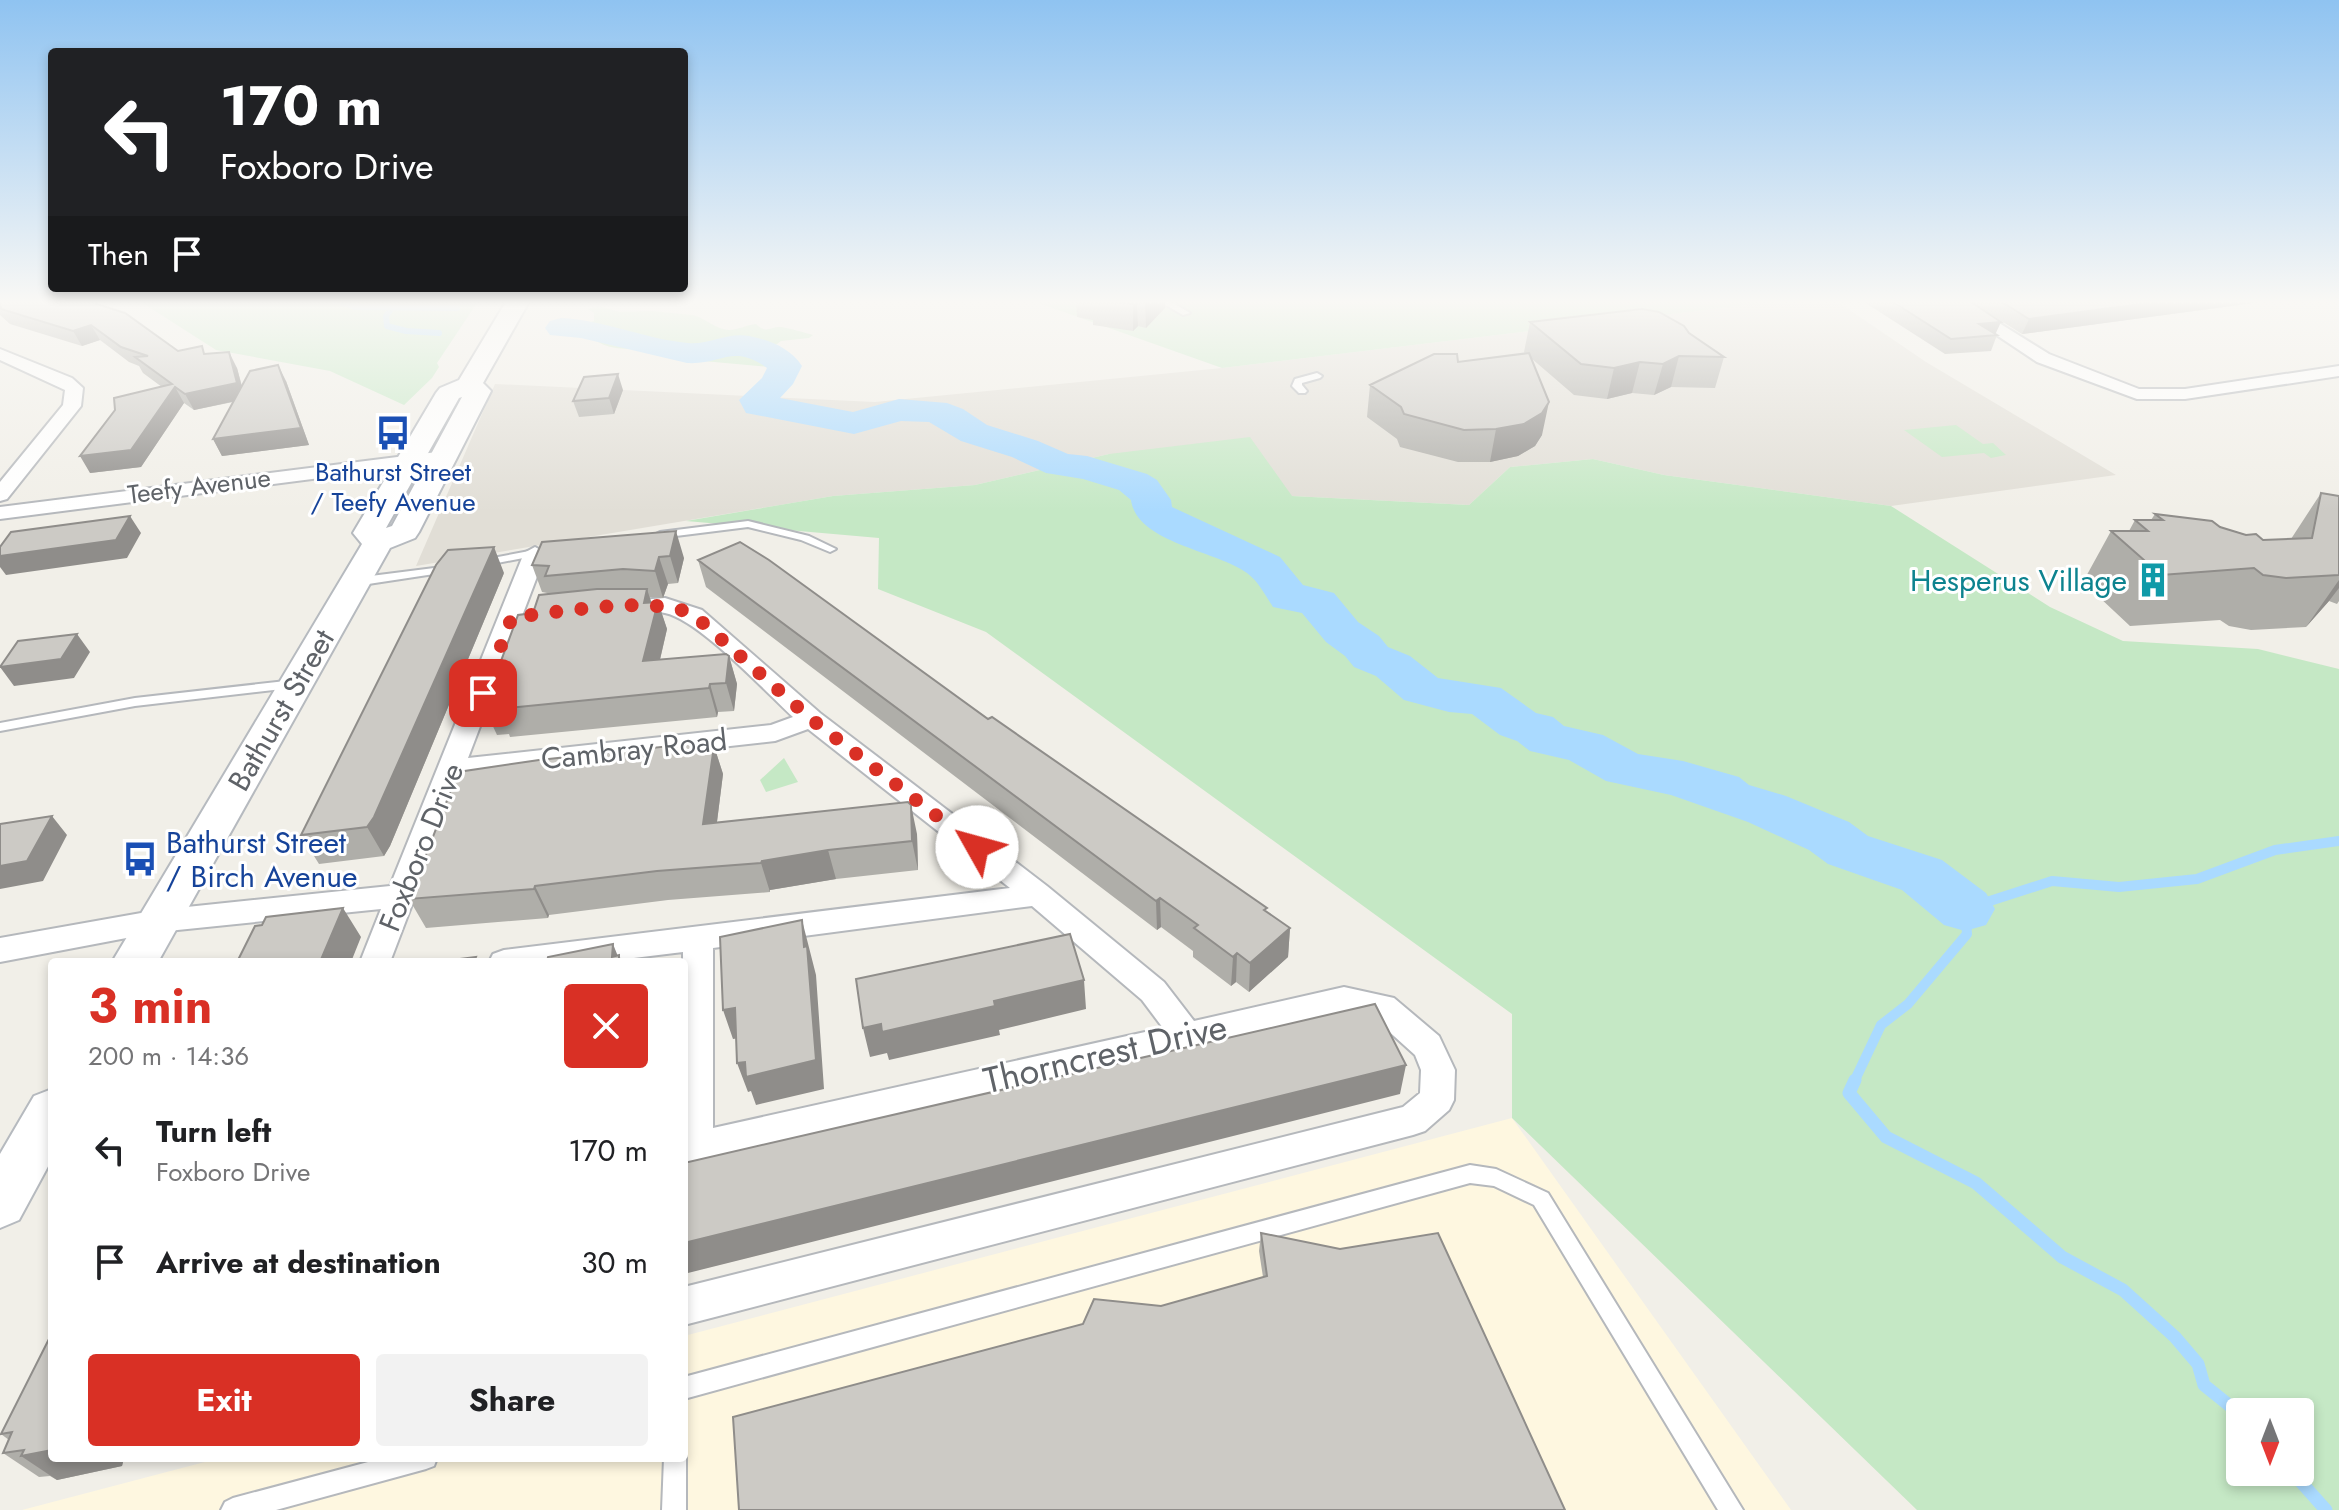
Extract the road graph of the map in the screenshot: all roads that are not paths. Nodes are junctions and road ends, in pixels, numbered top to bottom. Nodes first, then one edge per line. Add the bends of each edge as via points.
1 (37, 370) edge
2 (478, 370) edge
3 (2074, 370) edge
4 (2339, 371) edge
5 (1317, 376) dead end
6 (469, 385) junction
7 (1302, 391) dead end
8 (445, 457) junction
9 (411, 461) junction
10 (0, 495) edge
11 (0, 513) edge
12 (652, 536) edge
13 (378, 542) junction
14 (830, 549) dead end
15 (542, 552) joint
16 (355, 582) junction
17 (596, 610) edge
18 (296, 684) junction
19 (811, 719) junction
20 (0, 727) edge
21 (453, 768) junction
22 (1037, 894) junction
23 (401, 896) junction
24 (158, 921) junction
25 (698, 940) junction
26 (0, 950) edge
27 (137, 958) edge
28 (377, 958) edge
29 (539, 958) edge
30 (1186, 1034) junction
31 (48, 1118) edge
32 (690, 1149) edge
33 (0, 1203) edge
34 (688, 1305) edge
35 (688, 1387) edge
36 (411, 1462) edge
37 (675, 1462) edge
38 (233, 1510) edge
39 (674, 1510) edge
40 (1731, 1510) edge

1 - 10 street via 74,388 72,406
2 - 6 main road, Bathurst Street
3 - 4 street via 2120,389 2163,396
5 - 7 lane via 1298,381
6 - 8 main road, Bathurst Street via 478,391
6 - 9 main road, Bathurst Street via 449,393
8 - 9 street, Teefy Avenue
8 - 13 main road, Bathurst Street via 404,532
9 - 11 street, Teefy Avenue
9 - 13 main road, Bathurst Street via 368,533
12 - 14 lane via 748,524
13 - 16 main road, Bathurst Street
15 - 16 lane
15 - 21 street, Foxboro Drive via 523,616
16 - 18 main road, Bathurst Street
17 - 19 street via 660,605 687,612
18 - 20 lane via 135,702
18 - 24 main road, Bathurst Street
19 - 21 street, Cambray Road via 775,733
19 - 22 street
21 - 23 street, Foxboro Drive
22 - 25 street
22 - 30 street via 1153,991
23 - 24 street
23 - 28 street, Foxboro Drive
24 - 26 street
24 - 27 main road, Bathurst Street
25 - 29 street
25 - 32 street
30 - 32 street, Thorncrest Drive
30 - 34 street, Thorncrest Drive via 1344,1000 1383,1007 1427,1046 1438,1070 1437,1100 1413,1120
31 - 33 main road
35 - 40 lane via 1470,1174 1496,1178 1541,1199
36 - 38 lane
37 - 39 lane

